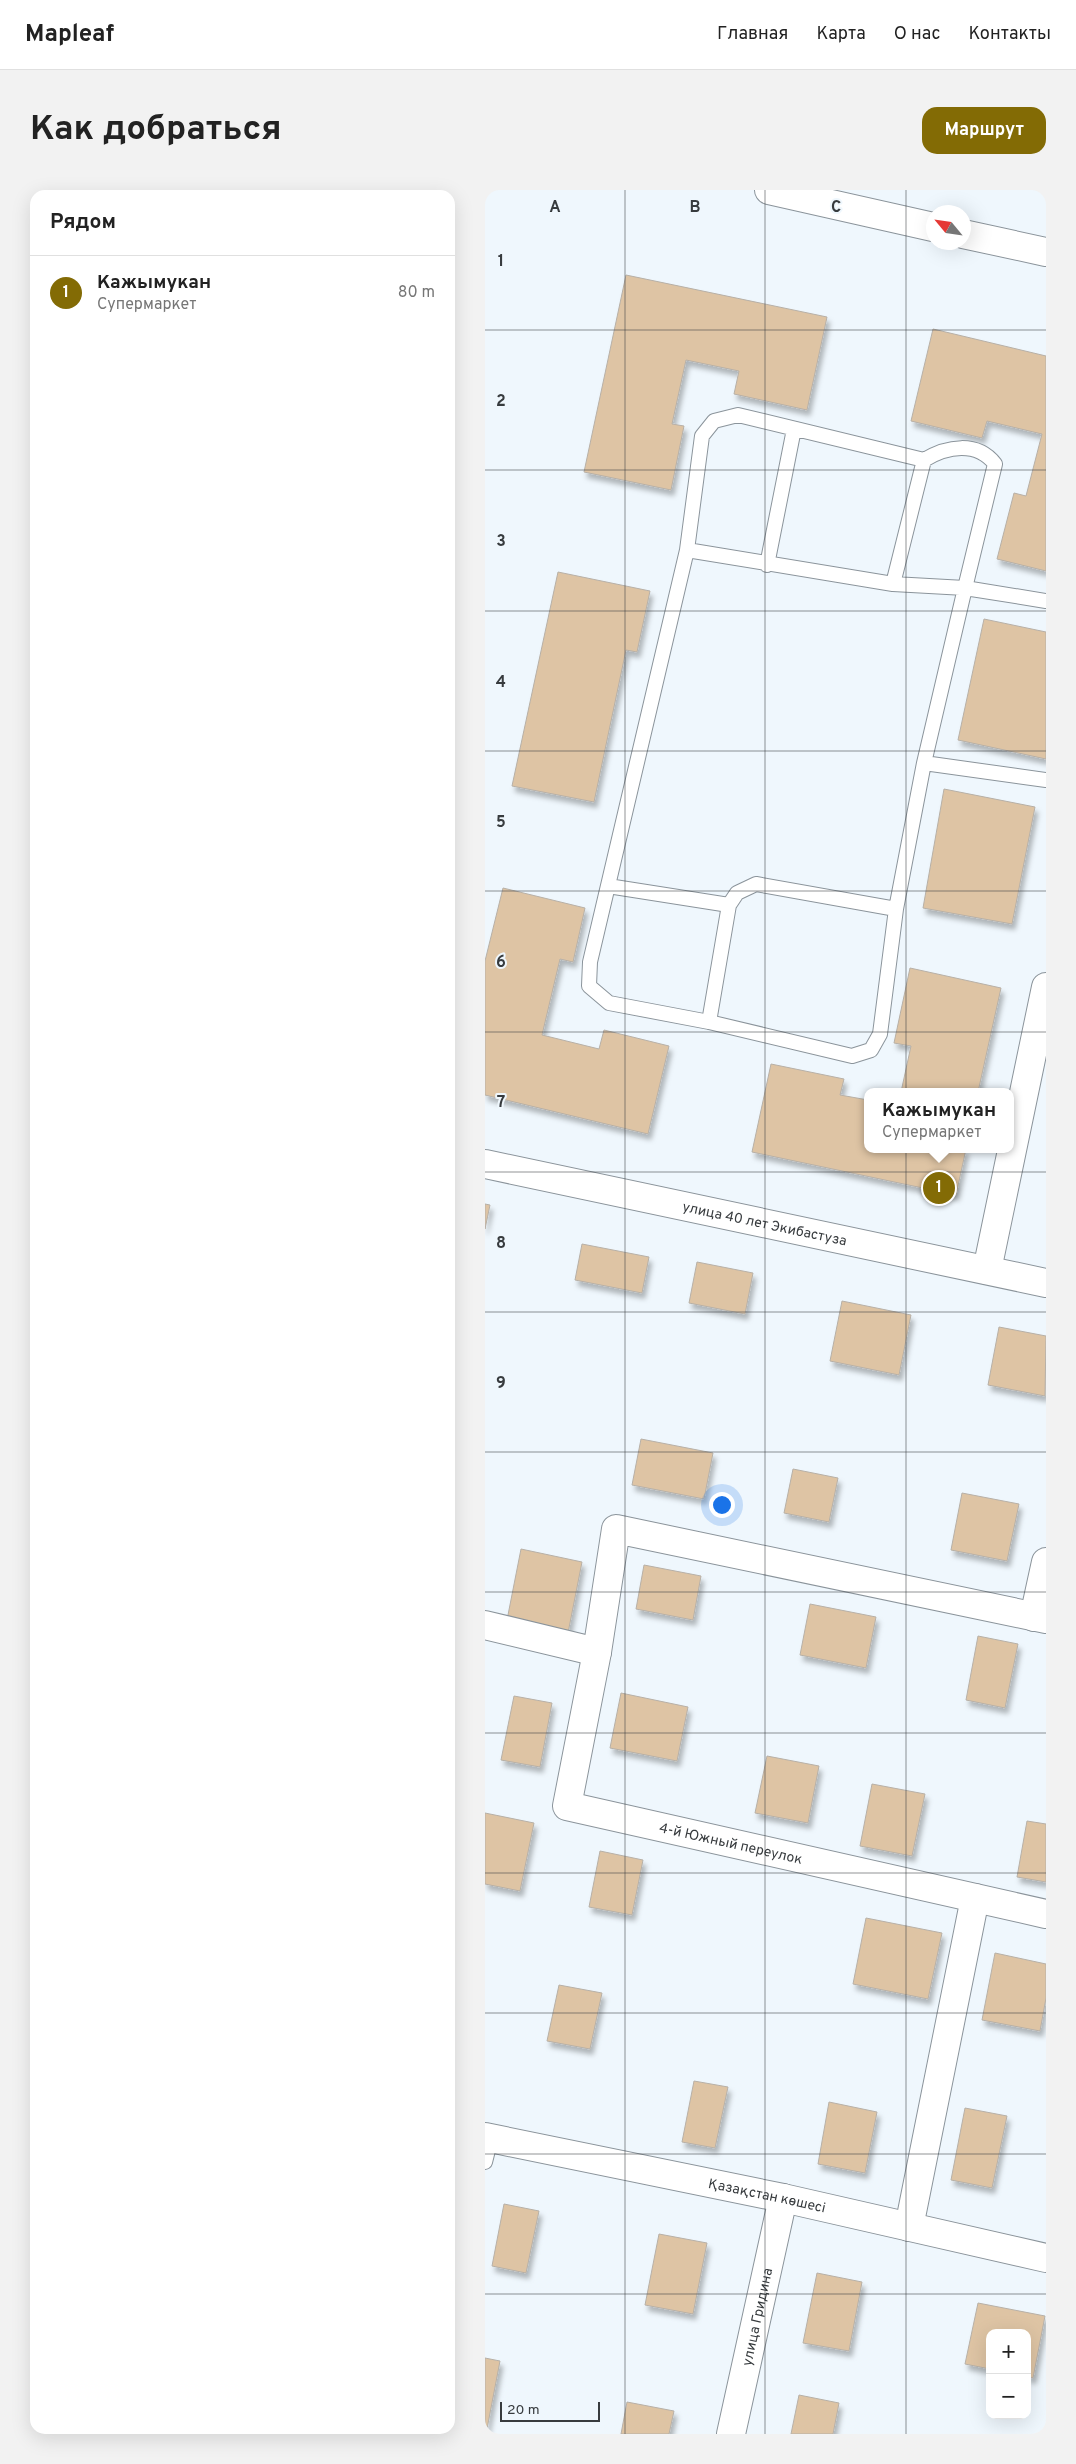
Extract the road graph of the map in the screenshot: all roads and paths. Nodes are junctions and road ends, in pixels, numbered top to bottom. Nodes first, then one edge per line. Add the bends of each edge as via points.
1 (769, 190) edge
2 (926, 225) edge
3 (971, 236) edge
4 (1046, 252) edge
5 (794, 429) junction
6 (924, 460) junction
7 (687, 550) junction
8 (767, 565) junction
9 (893, 584) junction
10 (965, 588) junction
11 (1046, 601) edge
12 (924, 763) junction
13 (1046, 780) edge
14 (608, 886) junction
15 (729, 906) junction
16 (896, 909) junction
17 (1046, 987) edge
18 (709, 1022) junction
19 (1014, 1140) edge
20 (1011, 1153) edge
21 (485, 1164) edge
22 (987, 1270) junction
23 (1046, 1282) edge
24 (1046, 1562) edge
25 (1040, 1618) edge
26 (485, 1625) edge
27 (597, 1652) junction
28 (975, 1898) junction
29 (1046, 1914) edge
30 (487, 2146) edge
31 (783, 2198) junction
32 (909, 2227) junction
33 (1046, 2258) edge
34 (731, 2434) edge

1 - 2 street
3 - 4 street
5 - 6 lane
5 - 7 lane via 738,415 713,421 702,436
5 - 8 lane
6 - 9 lane
6 - 10 lane via 948,449 969,448 988,455 995,464
7 - 8 lane
7 - 14 lane
8 - 9 lane
9 - 10 lane
10 - 11 lane
10 - 12 lane
12 - 13 lane
12 - 16 lane
14 - 15 lane
14 - 18 lane via 590,962 589,986 609,1003
15 - 16 lane via 737,893 756,884
15 - 18 lane
16 - 18 lane via 880,1034 871,1050 852,1056
17 - 19 street
20 - 22 street
21 - 22 street, улица 40 лет Экибастуза
22 - 23 street, улица 40 лет Экибастуза
24 - 25 street
25 - 27 street, 4-й Южный переулок via 616,1530
26 - 27 street
27 - 28 street, 4-й Южный переулок via 567,1806
28 - 29 street, 4-й Южный переулок
28 - 32 street
30 - 31 street, Қазақстан көшесі
31 - 32 street, Қазақстан көшесі
31 - 34 street, улица Гридина
32 - 33 street, Қазақстан көшесі

